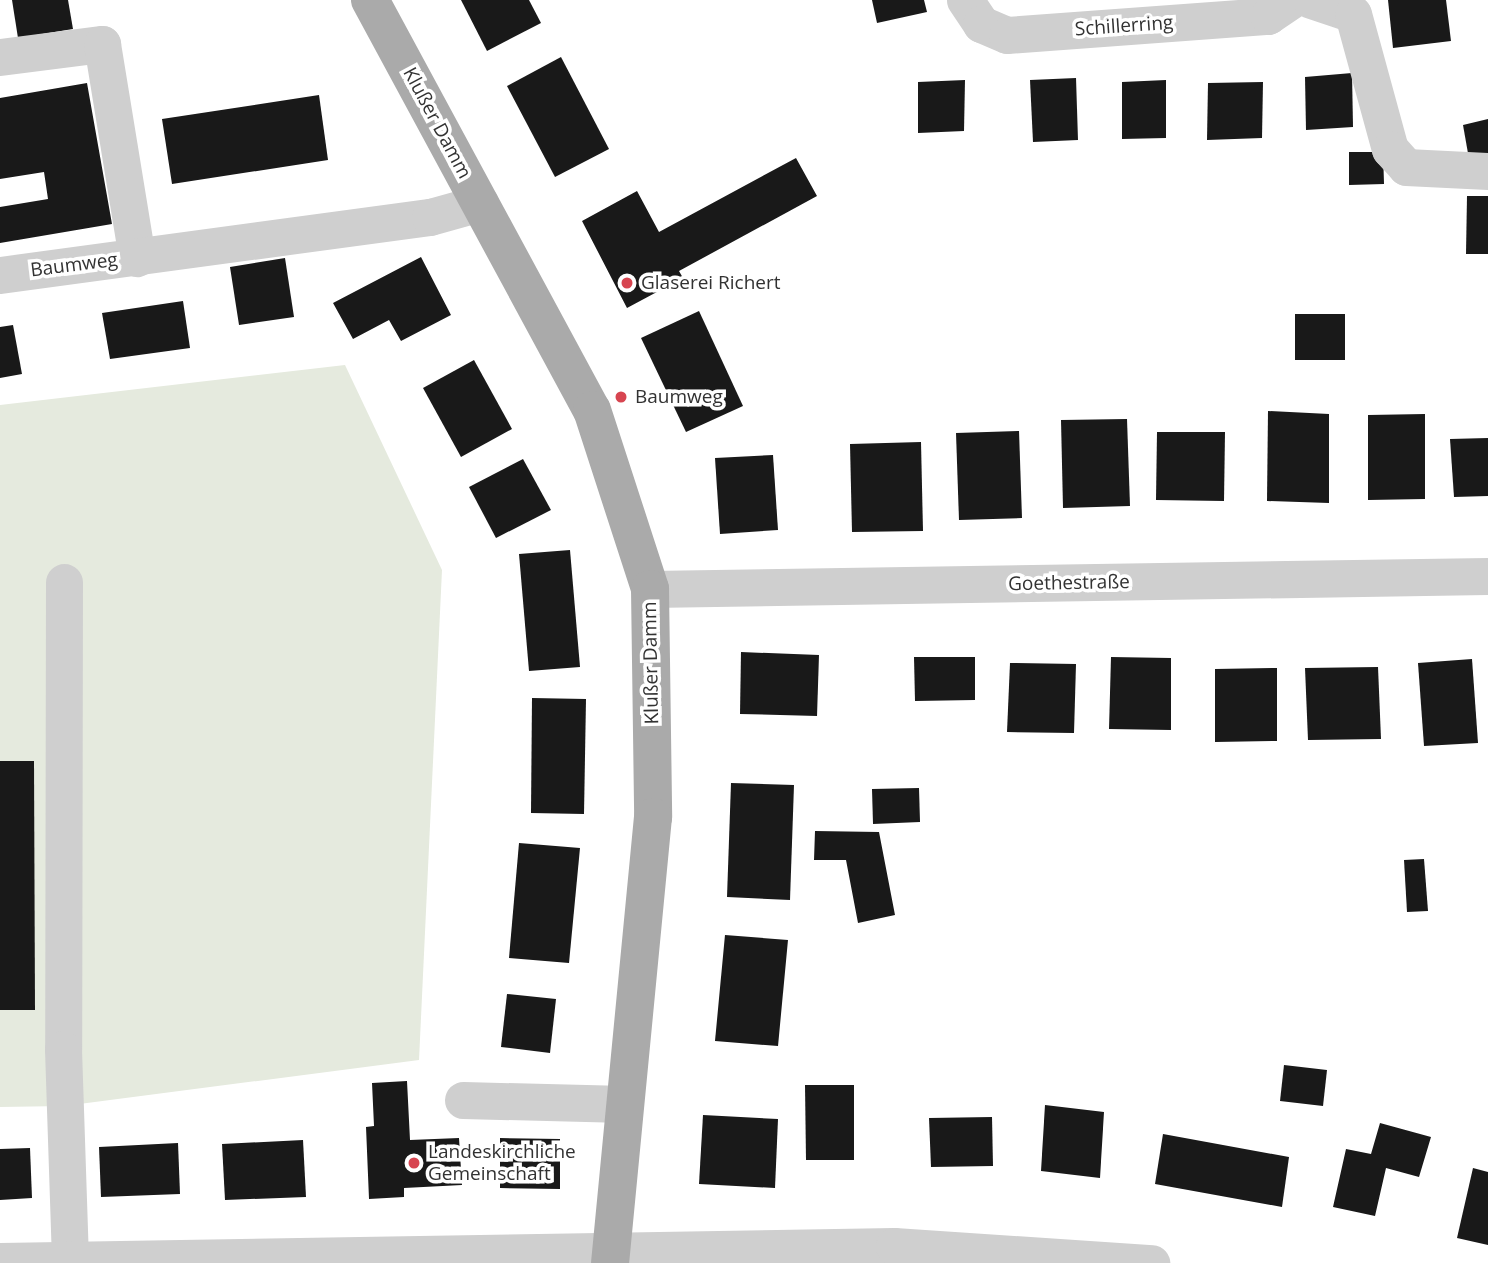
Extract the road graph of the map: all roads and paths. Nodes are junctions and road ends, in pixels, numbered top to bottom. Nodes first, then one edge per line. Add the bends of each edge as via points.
1 (370, 0) edge
2 (965, 0) edge
3 (1292, 0) edge
4 (1311, 0) edge
5 (0, 57) edge
6 (1488, 171) edge
7 (480, 203) junction
8 (137, 258) junction
9 (0, 275) edge
10 (1488, 576) edge
11 (64, 582) dead end
12 (650, 589) junction
13 (463, 1100) dead end
14 (625, 1104) junction
15 (610, 1256) edge
16 (0, 1261) edge
17 (70, 1261) edge
18 (1151, 1263) edge

1 - 7 main road, Klußer Damm
2 - 3 street, Schillerring via 981,24 1007,35 1268,16
4 - 6 street via 1353,15 1390,149 1406,167
5 - 8 street via 102,44
7 - 8 street, Baumweg via 430,217
7 - 12 main road, Klußer Damm via 592,410
8 - 9 street, Baumweg
10 - 12 street, Goethestraße
11 - 17 street via 63,1049
12 - 14 main road, Klußer Damm via 653,817
13 - 14 street
14 - 15 main road, Klußer Damm
15 - 17 street
15 - 18 street via 894,1246
16 - 17 street

